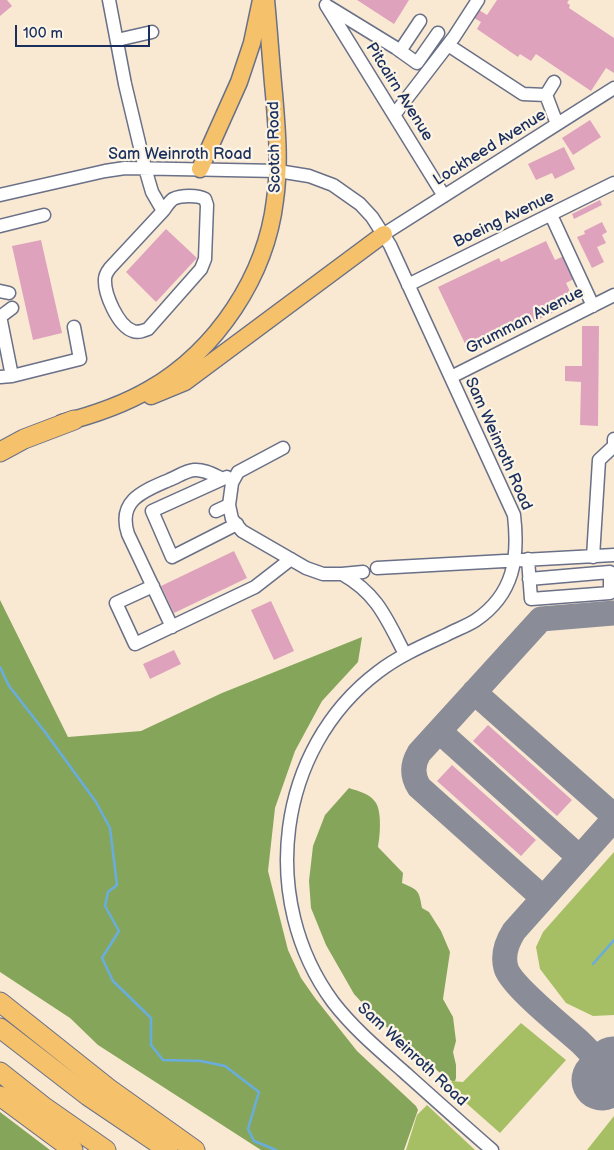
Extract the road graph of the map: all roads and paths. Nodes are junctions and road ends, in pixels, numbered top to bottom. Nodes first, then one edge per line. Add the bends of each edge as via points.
1 (109, 0) edge
2 (260, 0) edge
3 (266, 0) edge
4 (478, 0) edge
5 (322, 2) edge
6 (420, 21) dead end
7 (152, 32) dead end
8 (438, 33) dead end
9 (117, 40) junction
10 (448, 45) junction
11 (400, 50) junction
12 (554, 82) dead end
13 (614, 88) edge
14 (546, 95) junction
15 (394, 115) junction
16 (557, 124) junction
17 (145, 168) junction
18 (200, 169) junction
19 (278, 171) junction
20 (614, 183) edge
21 (0, 195) edge
22 (444, 196) junction
23 (162, 211) junction
24 (44, 215) dead end
25 (551, 215) junction
26 (0, 226) edge
27 (384, 234) junction
28 (408, 285) junction
29 (614, 295) edge
30 (593, 306) junction
31 (12, 308) dead end
32 (0, 316) edge
33 (74, 327) dead end
34 (6, 376) edge
35 (451, 377) junction
36 (116, 407) junction
37 (74, 420) junction
38 (614, 439) edge
39 (0, 440) edge
40 (282, 448) dead end
41 (0, 452) edge
42 (610, 452) edge
43 (238, 472) junction
44 (223, 479) junction
45 (229, 505) junction
46 (216, 511) dead end
47 (237, 524) junction
48 (612, 555) edge
49 (593, 557) junction
50 (291, 559) junction
51 (522, 559) junction
52 (377, 568) dead end
53 (363, 572) dead end
54 (610, 572) junction
55 (342, 574) junction
56 (529, 579) junction
57 (153, 586) junction
58 (172, 627) junction
59 (406, 654) junction
60 (0, 1002) edge
61 (0, 1028) edge
62 (0, 1072) edge
63 (0, 1096) edge
64 (73, 1150) edge
65 (106, 1150) edge
66 (168, 1150) edge
67 (195, 1150) edge
68 (492, 1150) edge

1 - 9 street
2 - 18 main road via 252,43
3 - 19 main road, Scotch Road
4 - 10 street
5 - 11 street
5 - 15 street, Pitcairn Avenue
6 - 11 street
7 - 9 street
8 - 11 street via 417,63
9 - 17 street
10 - 14 street via 523,94
10 - 15 street
12 - 14 street
13 - 16 street, Lockheed Avenue
14 - 16 street
15 - 22 street, Pitcairn Avenue
16 - 22 street, Lockheed Avenue
17 - 18 street, Sam Weinroth Road
17 - 21 street, Sam Weinroth Road via 105,171
17 - 23 street
18 - 19 street, Sam Weinroth Road
19 - 27 street, Sam Weinroth Road via 297,173 333,185 360,204
19 - 36 main road, Scotch Road via 266,241 239,302 181,368 150,390
20 - 25 street, Boeing Avenue
22 - 27 street, Lockheed Avenue
23 - 23 street via 105,276 112,308 132,331 148,329 201,269 205,259 205,199 201,196 178,198
24 - 26 street
25 - 28 street, Boeing Avenue
25 - 30 street
27 - 28 street, Sam Weinroth Road
27 - 36 main road via 185,382
28 - 35 street, Sam Weinroth Road
29 - 30 street, Grumman Avenue
30 - 35 street, Grumman Avenue
31 - 32 street
32 - 34 street
33 - 34 street via 80,359
35 - 51 street, Sam Weinroth Road via 514,516
36 - 37 main road, Scotch Road
37 - 39 main road, Scotch Road
37 - 41 highway
38 - 42 street
40 - 43 street
42 - 49 street via 599,460
43 - 44 street
43 - 45 street via 232,483
44 - 47 street via 152,511 172,557
44 - 57 street via 193,470 144,492 129,505 125,520 127,529
45 - 46 street
45 - 47 street via 232,519
47 - 50 street via 242,531
48 - 49 street
48 - 54 street
49 - 51 street
50 - 55 street via 323,574
50 - 58 street via 255,587
51 - 52 street
51 - 56 street
51 - 59 street, Sam Weinroth Road via 512,571 498,600 475,621
53 - 55 street
54 - 56 street
54 - 56 street via 610,593 531,599
55 - 59 street via 362,587 379,605
57 - 58 street
57 - 58 street via 116,603 135,644
59 - 68 street, Sam Weinroth Road via 378,672 342,705 306,764 288,831 290,903 310,965 341,1012
60 - 67 highway via 108,1088
61 - 66 highway via 88,1096
62 - 65 highway
63 - 64 highway

